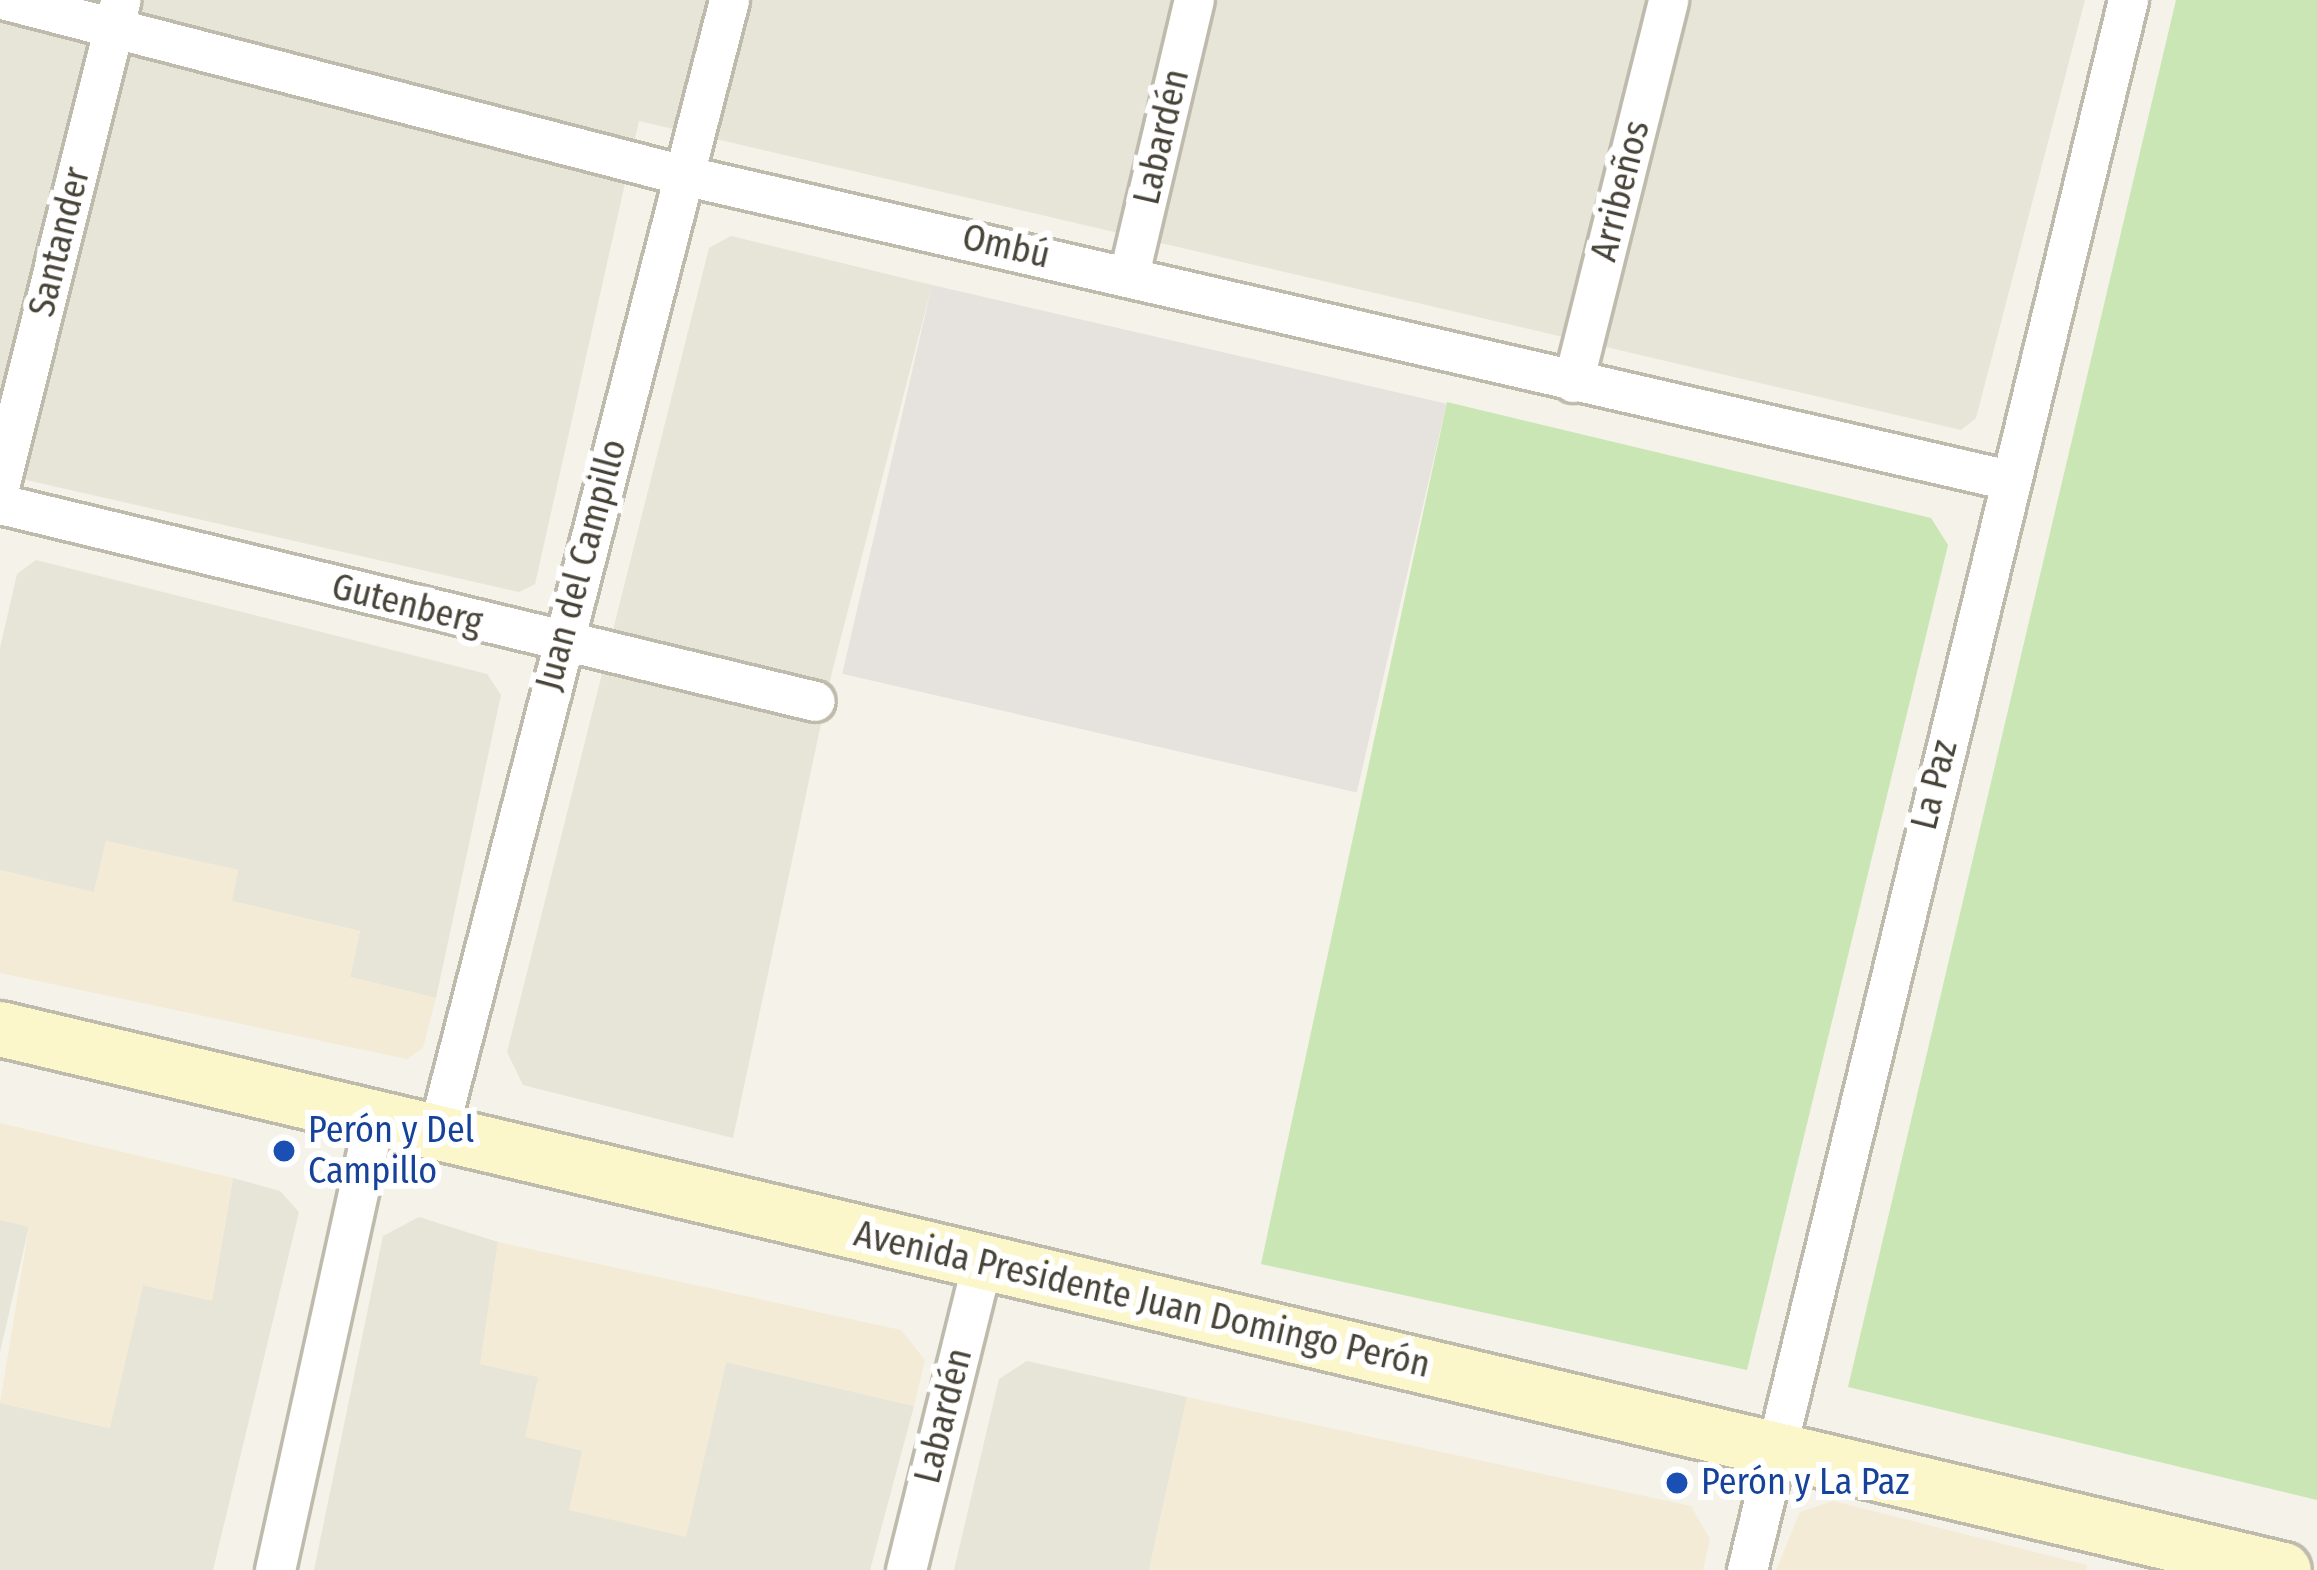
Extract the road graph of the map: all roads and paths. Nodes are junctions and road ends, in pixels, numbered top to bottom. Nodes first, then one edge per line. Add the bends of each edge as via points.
1 (6, 0) edge
2 (729, 0) edge
3 (1194, 0) edge
4 (1668, 0) edge
5 (2128, 0) edge
6 (117, 13) edge
7 (687, 176) junction
8 (1129, 274) junction
9 (1573, 382) junction
10 (2009, 480) junction
11 (0, 483) edge
12 (0, 504) edge
13 (560, 644) junction
14 (815, 701) dead end
15 (0, 1029) edge
16 (374, 1118) junction
17 (438, 1131) junction
18 (982, 1262) junction
19 (1774, 1452) junction
20 (275, 1570) edge
21 (907, 1570) edge
22 (1747, 1570) edge
23 (2284, 1570) edge

1 - 6 street, Ombú
2 - 7 street, Juan del Campillo
3 - 8 street, Labardén
4 - 9 street, Arribeños
5 - 10 street, La Paz
6 - 7 street, Ombú
6 - 11 street, Santander
7 - 8 street, Ombú
7 - 13 street, Juan del Campillo
8 - 9 street, Ombú
9 - 10 street, Ombú
10 - 19 street, La Paz
12 - 13 street, Gutenberg
13 - 14 street, Gutenberg
13 - 17 street, Juan del Campillo
15 - 16 main road, Avenida Presidente Juan Domingo Perón
16 - 17 main road, Avenida Presidente Juan Domingo Perón
16 - 20 street
17 - 18 main road, Avenida Presidente Juan Domingo Perón
18 - 19 main road, Avenida Presidente Juan Domingo Perón
18 - 21 street, Labardén
19 - 22 street, La Paz
19 - 23 main road, Avenida Presidente Juan Domingo Perón

